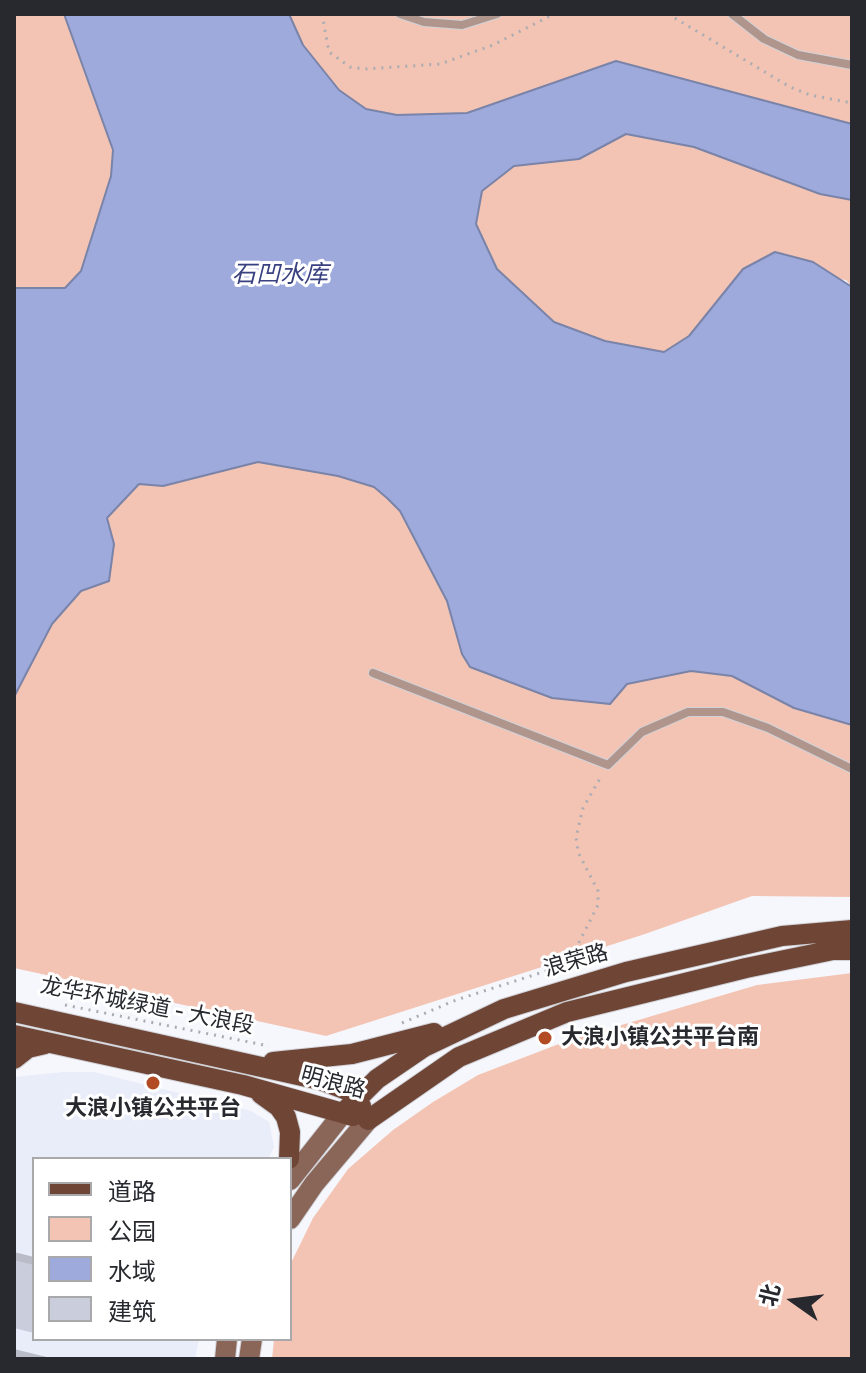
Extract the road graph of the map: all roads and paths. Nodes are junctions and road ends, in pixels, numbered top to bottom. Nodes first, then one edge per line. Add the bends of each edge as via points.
1 (322, 14) edge
2 (400, 14) edge
3 (497, 14) edge
4 (554, 14) edge
5 (668, 14) edge
6 (732, 14) edge
7 (852, 65) edge
8 (852, 103) edge
9 (373, 673) dead end
10 (608, 765) junction
11 (852, 769) edge
12 (852, 930) edge
13 (852, 950) edge
14 (53, 1003) dead end
15 (14, 1012) edge
16 (473, 1021) junction
17 (397, 1024) dead end
18 (14, 1035) edge
19 (50, 1043) junction
20 (273, 1046) dead end
21 (14, 1059) edge
22 (240, 1061) junction
23 (243, 1085) junction
24 (349, 1105) junction
25 (368, 1120) junction
26 (289, 1157) edge
27 (292, 1177) edge
28 (292, 1216) edge

1 - 4 path via 329,52 350,67 365,69 440,64
2 - 3 lane via 462,25
5 - 8 path via 790,87
6 - 7 lane via 764,39 798,55
9 - 10 lane
10 - 11 lane via 642,732 688,712 723,712
10 - 17 path via 583,808 576,837 598,891 598,905 568,964
12 - 16 main road, 浪荣路 via 799,933 626,972
13 - 25 main road, 浪荣路 via 746,968 567,1012 459,1057
14 - 20 path, 龙华环城绿道 - 大浪段
15 - 22 main road, 明浪路
16 - 22 main road via 352,1054
16 - 24 main road, 浪荣路 via 401,1063
18 - 19 main road, 明浪路
19 - 21 main road via 28,1048
19 - 23 main road, 明浪路
22 - 24 main road, 明浪路 via 320,1080
23 - 24 main road, 明浪路
23 - 26 main road via 268,1097 286,1117
24 - 25 main road, 明浪路
24 - 27 main road
25 - 28 main road

